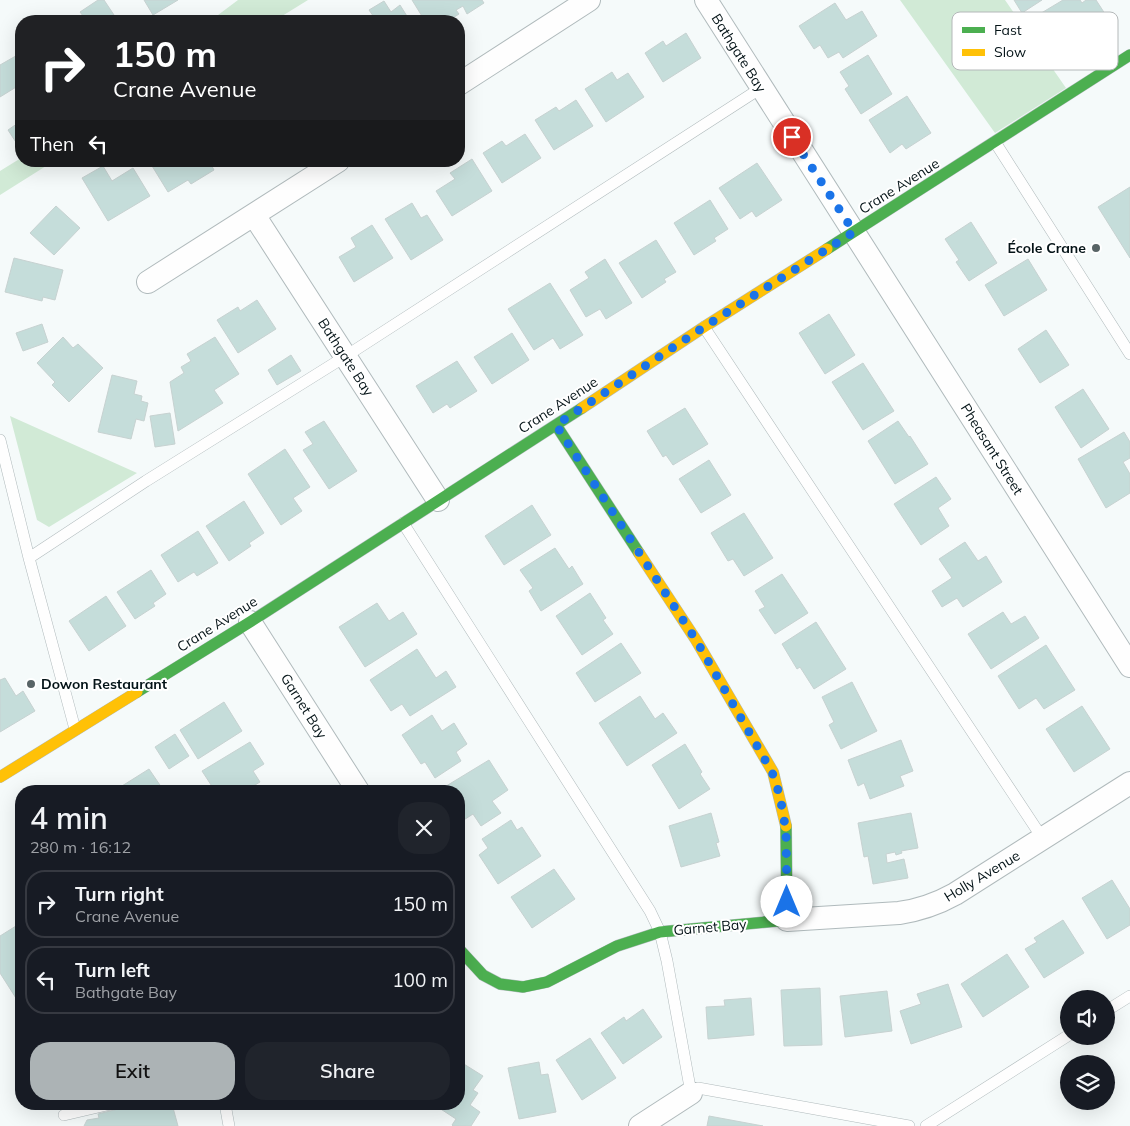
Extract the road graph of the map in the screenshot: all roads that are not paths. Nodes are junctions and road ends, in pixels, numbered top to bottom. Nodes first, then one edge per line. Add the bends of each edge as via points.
1 (589, 0) edge
2 (706, 0) edge
3 (1130, 55) edge
4 (1118, 63) edge
5 (1107, 70) edge
6 (465, 80) edge
7 (761, 88) junction
8 (996, 142) junction
9 (329, 167) edge
10 (254, 215) junction
11 (854, 232) junction
12 (148, 282) dead end
13 (704, 327) junction
14 (1130, 354) edge
15 (346, 356) junction
16 (556, 425) junction
17 (0, 440) edge
18 (438, 500) junction
19 (403, 523) junction
20 (29, 558) junction
21 (250, 622) junction
22 (1130, 666) edge
23 (75, 729) junction
24 (0, 777) edge
25 (1130, 782) edge
26 (354, 785) edge
27 (1042, 839) junction
28 (787, 920) junction
29 (660, 932) junction
30 (465, 956) edge
31 (1130, 996) edge
32 (1115, 1005) edge
33 (1060, 1041) edge
34 (691, 1093) junction
35 (88, 1110) edge
36 (226, 1110) edge
37 (64, 1116) dead end
38 (229, 1126) edge
39 (640, 1126) edge
40 (909, 1126) edge
41 (926, 1126) edge

1 - 6 street
2 - 7 street, Bathgate Bay
3 - 4 street, Crane Avenue
5 - 8 street, Crane Avenue
7 - 11 street, Bathgate Bay
7 - 15 lane
8 - 11 street, Crane Avenue
8 - 14 lane
9 - 10 street
10 - 12 street
10 - 15 street, Bathgate Bay
11 - 13 street, Crane Avenue
11 - 22 street, Pheasant Street
13 - 16 street, Crane Avenue
13 - 27 lane
15 - 18 street, Bathgate Bay
15 - 20 lane
16 - 18 street, Crane Avenue
16 - 28 street via 696,640 772,772 786,831
17 - 20 lane
18 - 19 street, Crane Avenue
19 - 21 street, Crane Avenue
19 - 29 lane via 650,911
20 - 23 lane
21 - 23 street, Crane Avenue
21 - 26 street, Garnet Bay
23 - 24 street, Crane Avenue
25 - 27 street, Holly Avenue
27 - 28 street, Holly Avenue via 955,894 917,910
28 - 29 street, Garnet Bay
29 - 30 street, Garnet Bay via 617,946 546,982 523,987 500,984 483,975
29 - 34 lane
31 - 32 lane
33 - 41 lane
34 - 39 street
34 - 40 lane via 698,1088
35 - 37 lane
36 - 38 lane

